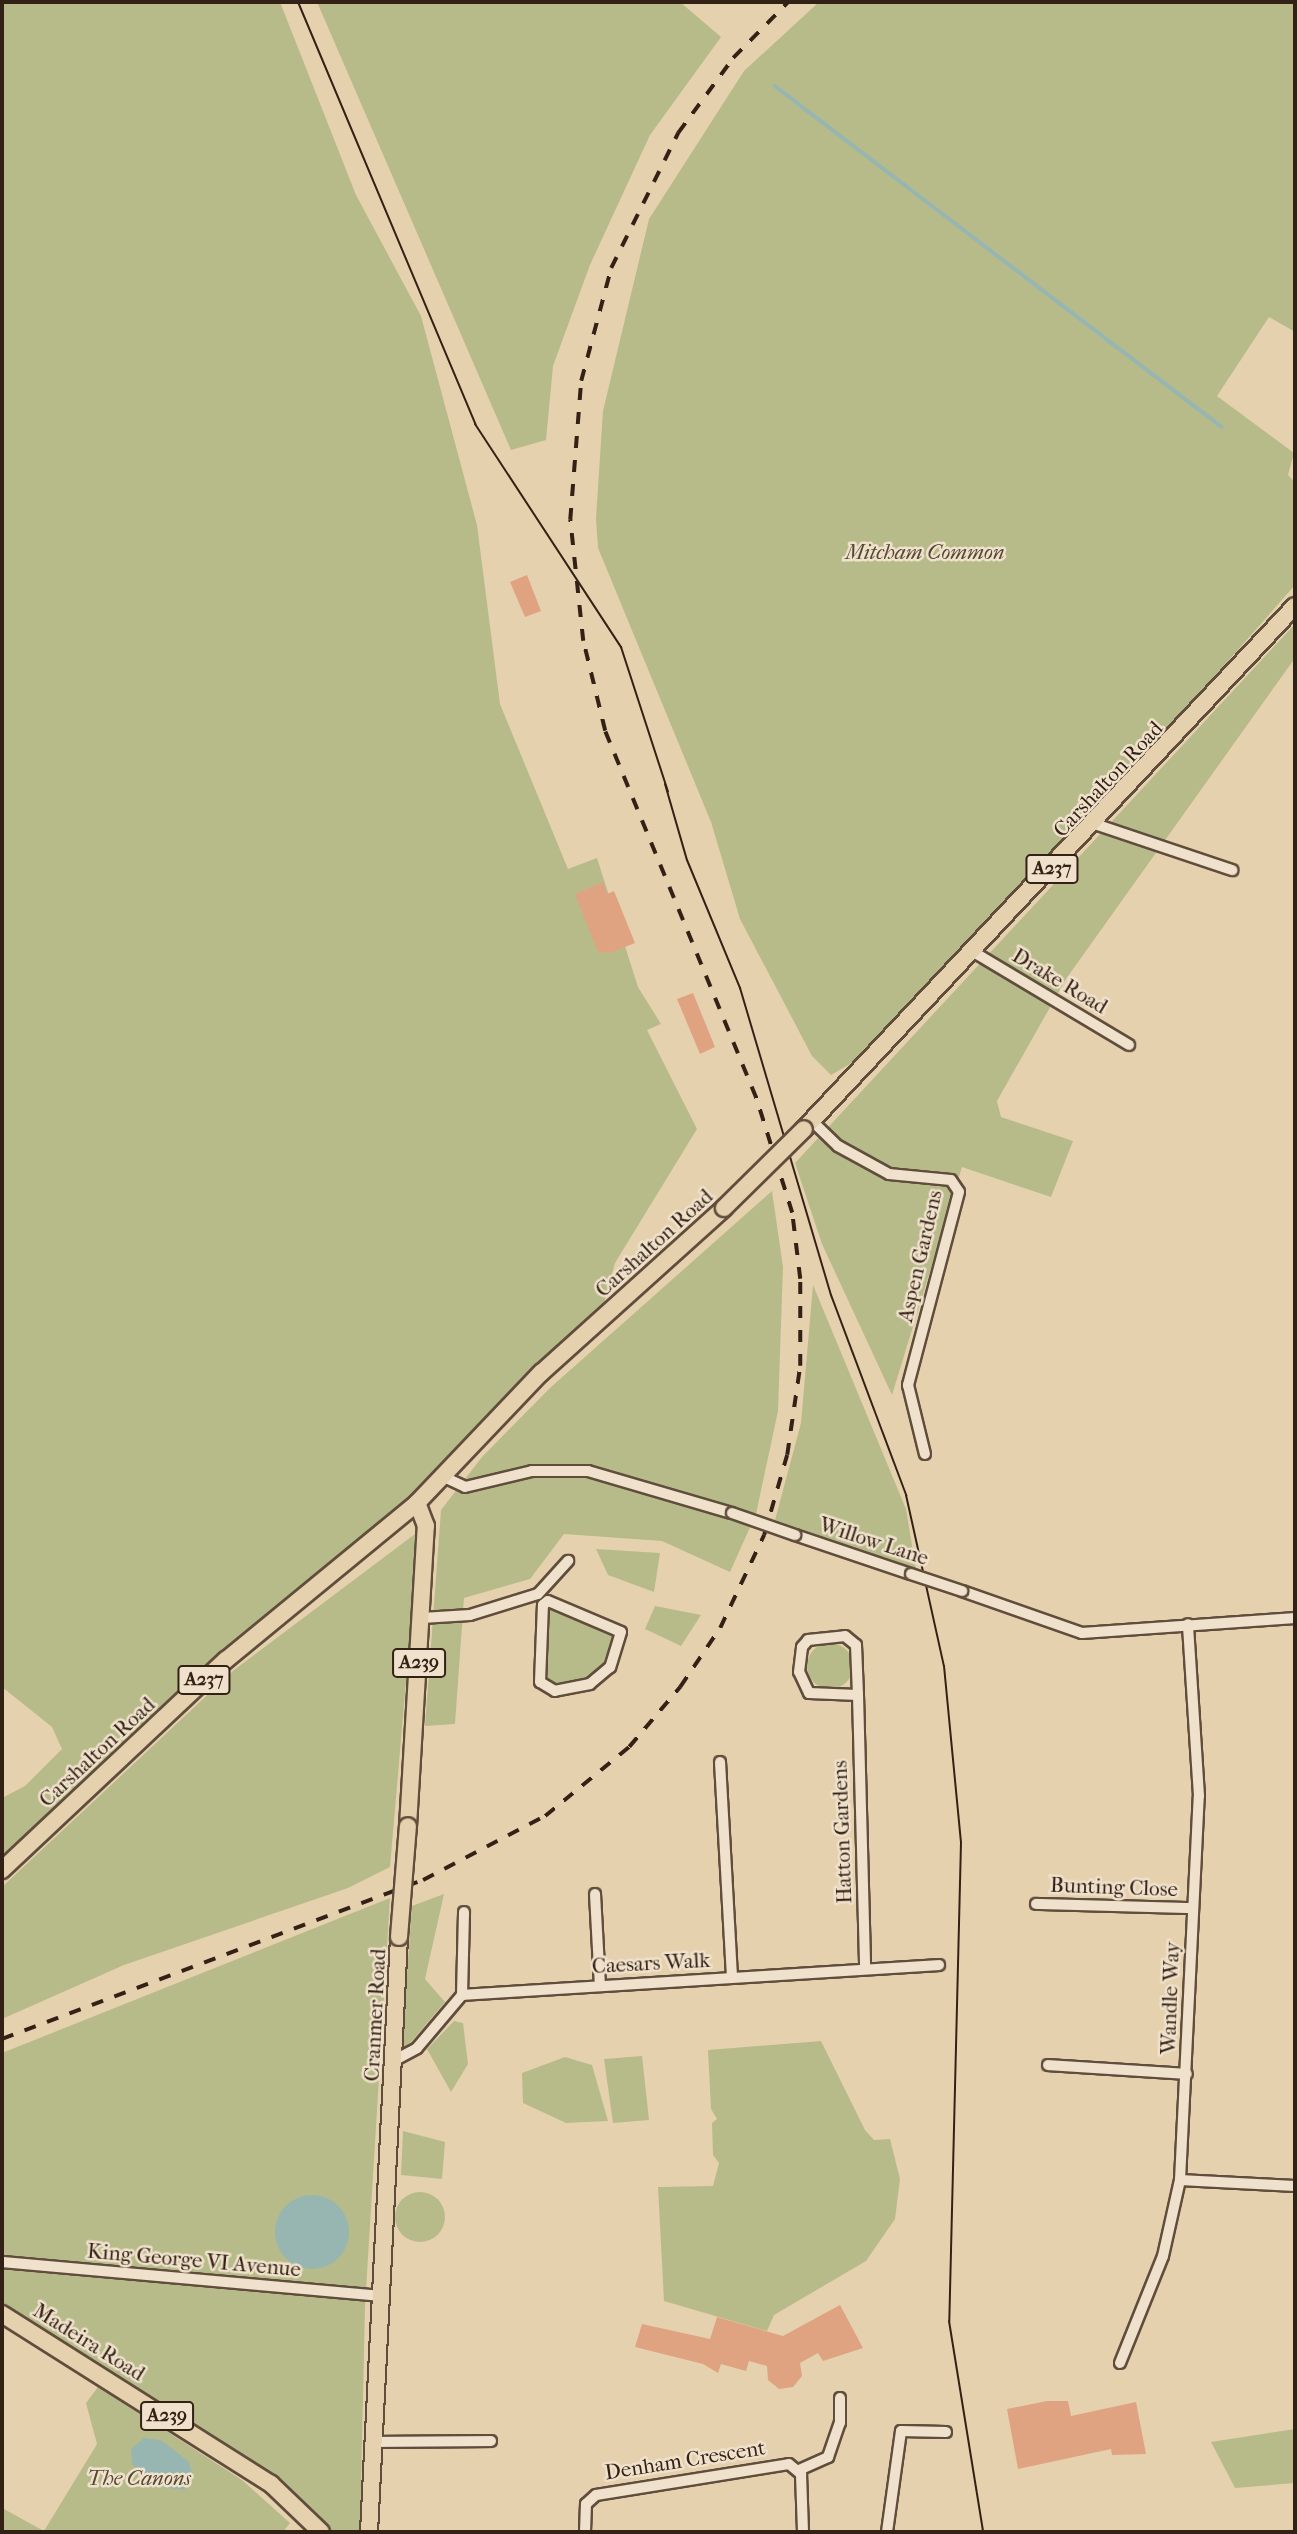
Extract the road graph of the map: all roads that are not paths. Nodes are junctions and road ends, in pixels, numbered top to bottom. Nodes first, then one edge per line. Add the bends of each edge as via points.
1 (1295, 606) edge
2 (1095, 824) junction
3 (1232, 870) dead end
4 (972, 951) junction
5 (1129, 1045) dead end
6 (808, 1125) junction
7 (925, 1454) dead end
8 (444, 1476) junction
9 (417, 1503) junction
10 (568, 1560) dead end
11 (538, 1594) junction
12 (545, 1603) junction
13 (422, 1618) junction
14 (1295, 1618) edge
15 (1188, 1624) junction
16 (858, 1695) junction
17 (720, 1762) dead end
18 (2, 1870) edge
19 (595, 1894) dead end
20 (1036, 1904) dead end
21 (1191, 1908) junction
22 (464, 1912) dead end
23 (939, 1965) dead end
24 (865, 1968) junction
25 (732, 1978) junction
26 (600, 1985) junction
27 (462, 1995) junction
28 (393, 2061) junction
29 (1048, 2065) dead end
30 (1187, 2074) junction
31 (1180, 2180) junction
32 (1295, 2186) edge
33 (2, 2262) edge
34 (382, 2296) junction
35 (2, 2314) edge
36 (1120, 2363) dead end
37 (840, 2398) dead end
38 (946, 2432) dead end
39 (491, 2441) dead end
40 (374, 2442) junction
41 (799, 2470) junction
42 (321, 2532) edge
43 (369, 2532) edge
44 (585, 2532) edge
45 (803, 2532) edge
46 (887, 2532) edge

1 - 2 main road, Carshalton Road / A237
2 - 3 street
2 - 4 main road, Carshalton Road / A237
4 - 5 street, Drake Road
4 - 6 main road, Carshalton Road / A237
6 - 7 street, Aspen Gardens via 889,1174 951,1180 959,1192 908,1385
6 - 8 main road, Carshalton Road / A237, bridge via 724,1208 541,1373
8 - 9 main road, Carshalton Road / A237
8 - 15 street, Willow Lane, bridge via 475,1486 532,1471 588,1471 732,1513 1073,1628 1096,1633
9 - 13 main road, Cranmer Road / A239 via 426,1526
9 - 18 main road, Carshalton Road / A237 via 226,1660
10 - 11 street
11 - 12 street
11 - 13 street via 470,1615
12 - 12 street via 621,1632 618,1652 600,1677 576,1689 544,1689
13 - 28 main road, Cranmer Road / A239, bridge
14 - 15 street, Willow Lane
15 - 21 street, Wandle Way via 1199,1745
16 - 16 street, Hatton Gardens via 804,1689 799,1672 805,1643 853,1640
16 - 24 street, Hatton Gardens
17 - 25 street
19 - 26 street
20 - 21 street, Bunting Close
21 - 30 street, Wandle Way
22 - 27 street
23 - 24 street, Caesars Walk
24 - 25 street, Caesars Walk
25 - 26 street, Caesars Walk
26 - 27 street, Caesars Walk
27 - 28 street via 417,2048
28 - 34 main road, Cranmer Road / A239
29 - 30 street
30 - 31 street, Wandle Way
31 - 32 street
31 - 36 street, Wandle Way via 1166,2248
33 - 34 street, King George VI Avenue
34 - 40 main road, Cranmer Road / A239
35 - 42 main road, Madeira Road / A239 via 271,2484
37 - 41 street via 840,2423 828,2457
38 - 46 street via 901,2431
39 - 40 street
40 - 43 main road, Cranmer Road / A239
41 - 44 street, Denham Crescent via 775,2465 596,2495 586,2504
41 - 45 street

